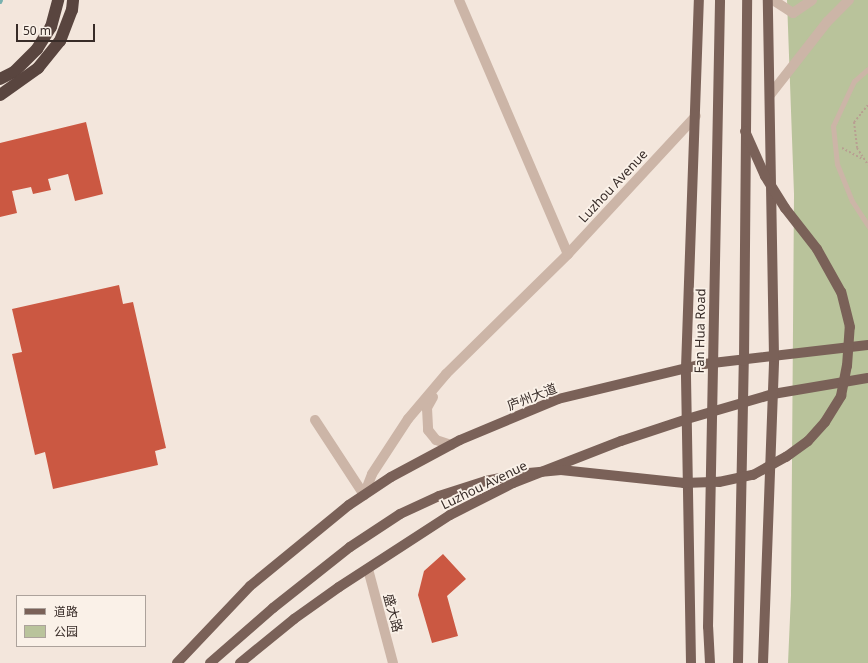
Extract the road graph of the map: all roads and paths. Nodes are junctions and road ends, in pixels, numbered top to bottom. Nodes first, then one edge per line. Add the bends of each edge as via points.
1 (58, 0) edge
2 (73, 0) edge
3 (458, 0) edge
4 (699, 0) edge
5 (720, 0) edge
6 (746, 0) edge
7 (768, 0) edge
8 (773, 0) edge
9 (812, 0) edge
10 (849, 0) edge
11 (868, 69) edge
12 (0, 79) edge
13 (0, 95) edge
14 (770, 95) junction
15 (868, 106) edge
16 (696, 116) junction
17 (745, 131) junction
18 (834, 143) junction
19 (864, 159) junction
20 (868, 165) edge
21 (868, 226) edge
22 (568, 254) junction
23 (868, 345) edge
24 (774, 357) junction
25 (744, 361) junction
26 (713, 364) junction
27 (686, 368) junction
28 (446, 374) junction
29 (868, 378) edge
30 (773, 394) junction
31 (744, 403) junction
32 (712, 412) junction
33 (687, 419) junction
34 (315, 420) dead end
35 (451, 445) junction
36 (364, 495) junction
37 (368, 570) junction
38 (177, 663) edge
39 (210, 663) edge
40 (240, 663) edge
41 (394, 663) edge
42 (691, 663) edge
43 (710, 663) edge
44 (738, 663) edge
45 (763, 663) edge

1 - 12 highway via 51,27 36,49 14,72
2 - 13 highway via 72,10 60,41 38,68
3 - 22 street
4 - 16 main road
5 - 26 main road, Fan Hua Road
6 - 17 main road
7 - 14 main road
8 - 9 street via 793,13
10 - 14 street via 827,22
11 - 18 lane via 854,81 833,126
14 - 24 main road
15 - 19 path via 854,122 857,148
16 - 22 street, Luzhou Avenue
16 - 27 main road
17 - 25 main road
17 - 39 main road, bridge via 765,176 785,208 817,249 841,292 850,327 847,366 840,396 825,422 808,441 786,457 753,475 719,482 684,483 561,470 518,474 439,496 400,514 350,547
18 - 19 path
18 - 21 lane via 837,164 852,201
19 - 20 path
22 - 28 street, Luzhou Avenue
23 - 24 main road, 庐州大道
24 - 25 main road, 庐州大道
24 - 30 main road
25 - 26 main road, 庐州大道
25 - 31 main road
26 - 27 main road, 庐州大道
26 - 32 main road, Fan Hua Road
27 - 33 main road
27 - 35 main road, 庐州大道 via 558,400
28 - 35 street via 427,408 426,417 428,430 436,440
28 - 36 street via 408,419 372,474
29 - 30 main road
30 - 31 main road, Luzhou Avenue
30 - 45 main road
31 - 32 main road, Luzhou Avenue
31 - 44 main road
32 - 33 main road, Luzhou Avenue
32 - 43 main road, Fan Hua Road
33 - 37 main road, Luzhou Avenue via 621,441 513,483 450,515
33 - 42 main road
34 - 36 street
35 - 36 main road, 庐州大道
36 - 38 main road via 250,586
37 - 40 main road, Luzhou Avenue via 294,619
37 - 41 street, 盛大路

